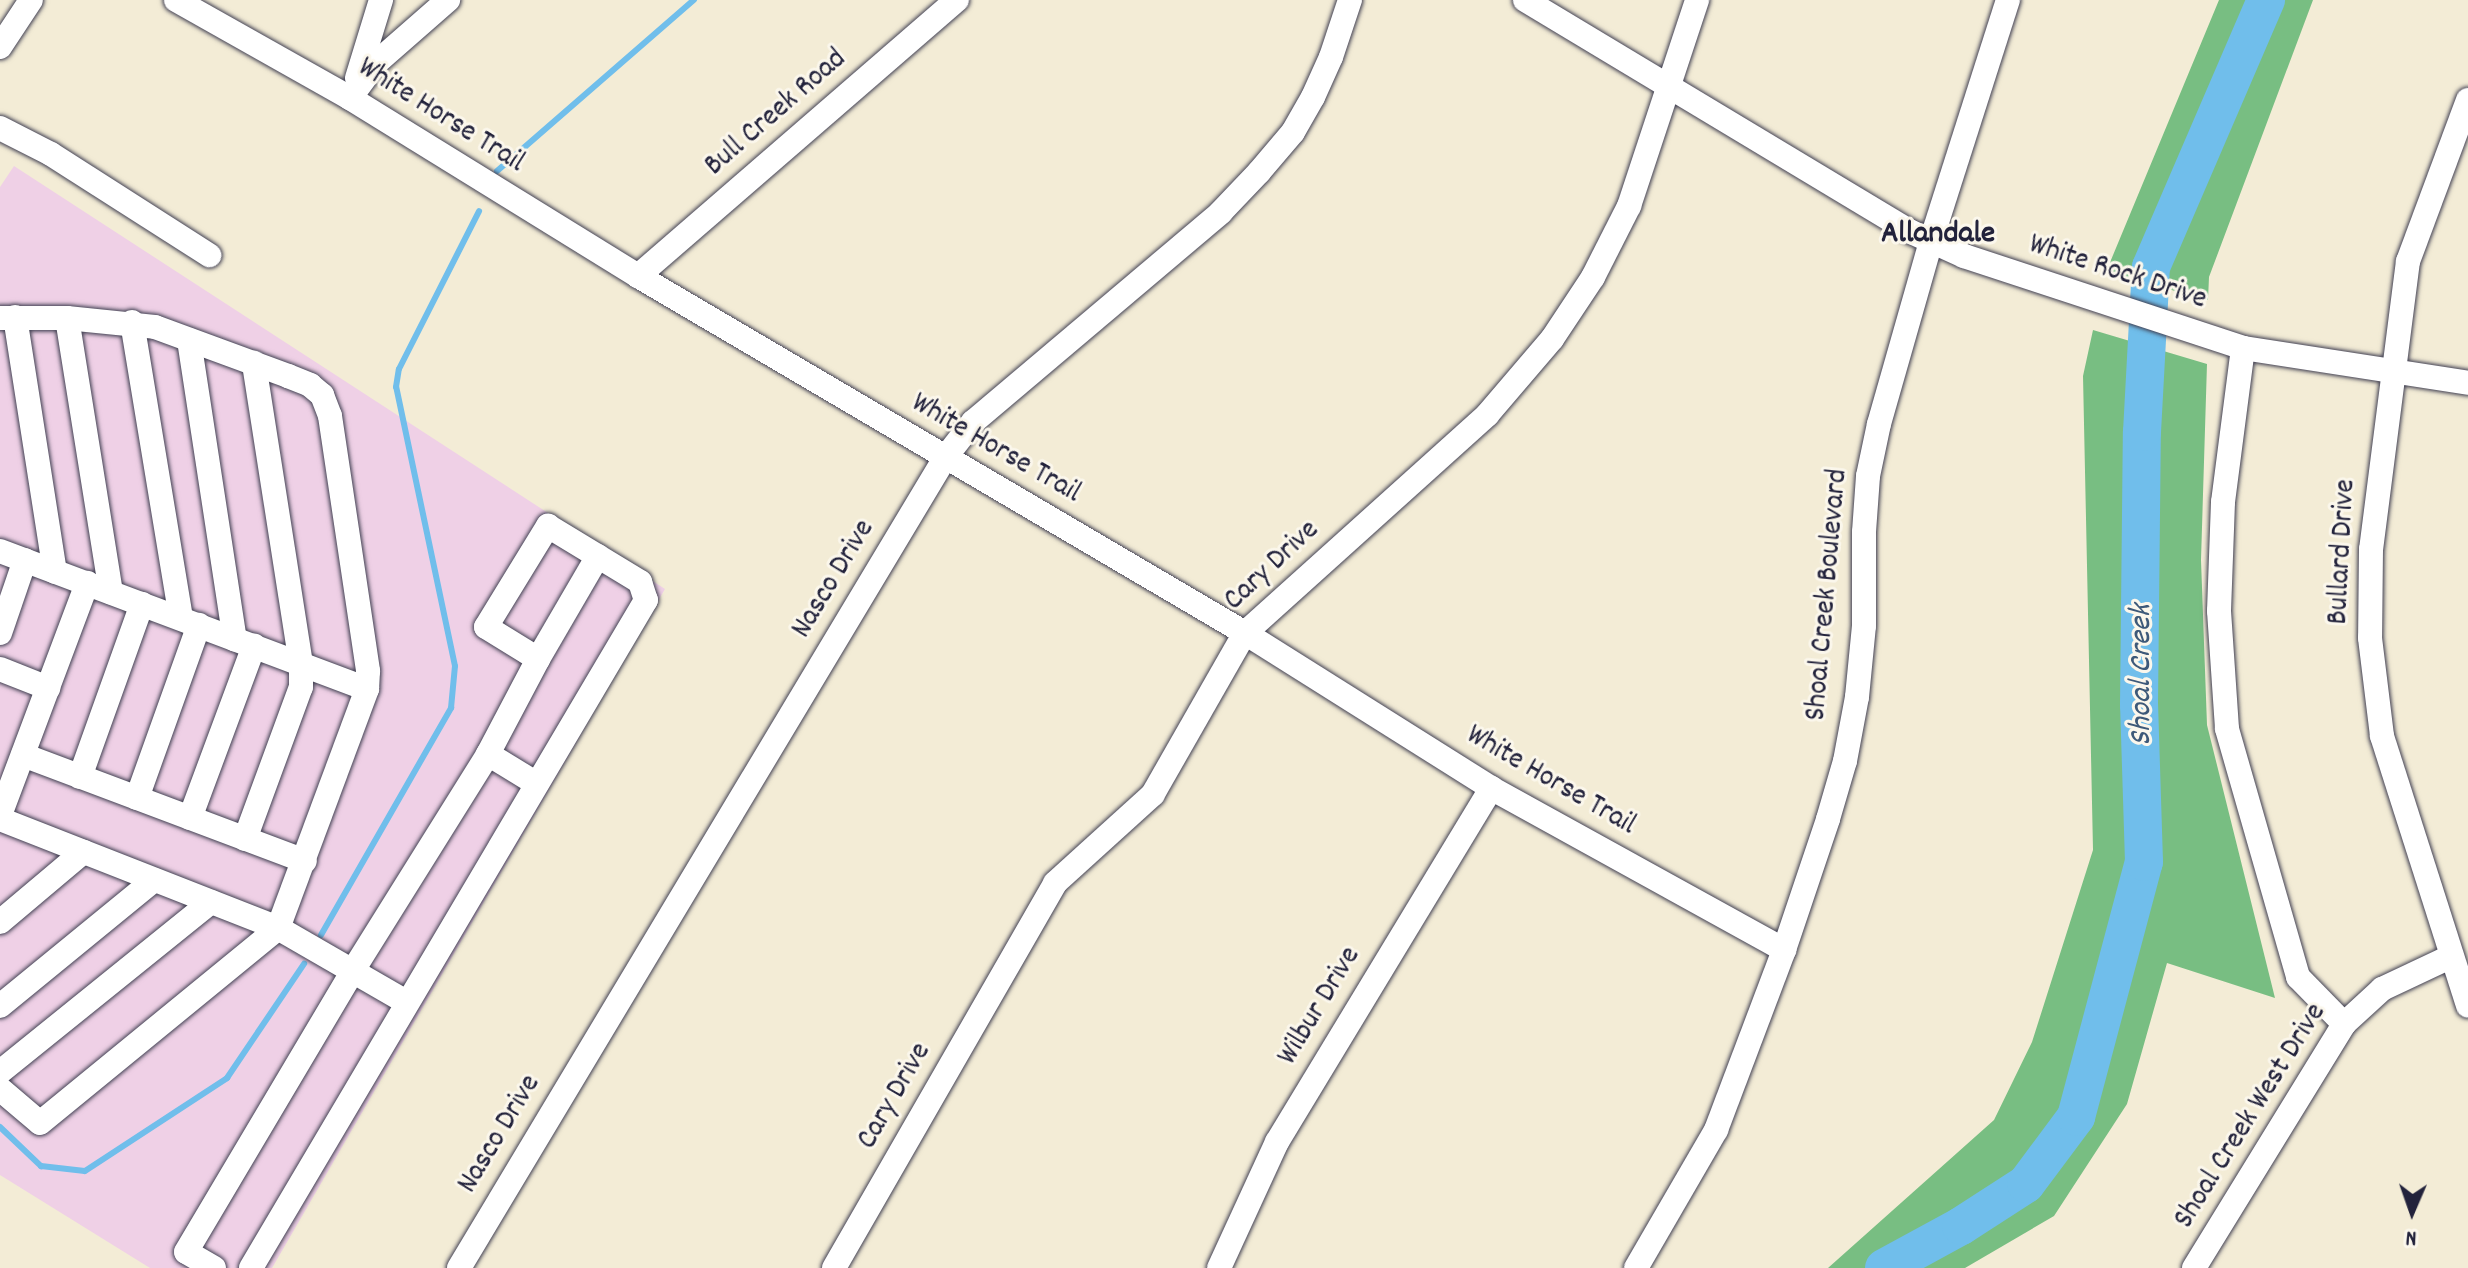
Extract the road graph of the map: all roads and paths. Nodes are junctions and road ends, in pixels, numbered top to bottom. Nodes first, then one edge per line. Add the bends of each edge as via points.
1 (31, 0) edge
2 (176, 0) edge
3 (381, 0) edge
4 (448, 0) edge
5 (957, 0) edge
6 (1350, 0) edge
7 (1525, 0) edge
8 (1697, 0) edge
9 (2008, 0) edge
10 (0, 47) edge
11 (1671, 88) junction
12 (350, 98) junction
13 (2468, 100) edge
14 (0, 128) edge
15 (1931, 241) junction
16 (209, 255) dead end
17 (638, 276) junction
18 (8, 317) edge
19 (67, 318) junction
20 (132, 322) junction
21 (189, 340) junction
22 (2243, 348) junction
23 (254, 363) junction
24 (2392, 373) junction
25 (2468, 383) edge
26 (945, 458) junction
27 (0, 551) edge
28 (598, 556) junction
29 (25, 560) junction
30 (55, 572) junction
31 (87, 583) junction
32 (111, 592) junction
33 (142, 604) junction
34 (190, 621) junction
35 (0, 633) edge
36 (1245, 633) junction
37 (244, 643) junction
38 (538, 659) junction
39 (301, 664) junction
40 (0, 669) edge
41 (48, 688) junction
42 (367, 689) junction
43 (488, 754) junction
44 (23, 755) junction
45 (80, 777) junction
46 (537, 784) junction
47 (1491, 788) junction
48 (137, 798) junction
49 (190, 818) junction
50 (4, 826) edge
51 (245, 839) junction
52 (83, 852) junction
53 (305, 861) junction
54 (154, 880) junction
55 (211, 902) junction
56 (0, 922) edge
57 (278, 928) junction
58 (1784, 950) junction
59 (2450, 957) junction
60 (352, 972) junction
61 (406, 1002) junction
62 (0, 1006) edge
63 (2468, 1006) edge
64 (2344, 1024) junction
65 (0, 1072) edge
66 (0, 1089) edge
67 (214, 1268) edge
68 (251, 1268) edge
69 (459, 1268) edge
70 (834, 1268) edge
71 (1219, 1268) edge
72 (1636, 1268) edge
73 (2194, 1268) edge

1 - 10 street
2 - 12 street, White Horse Trail
3 - 12 street
4 - 12 street via 376,63
5 - 17 street, Bull Creek Road
6 - 26 street, Nasco Drive via 1313,97 1293,132 1259,172 1220,213 973,422
7 - 11 street, White Rock Drive
8 - 11 street, Cary Drive
9 - 15 street, Shoal Creek Boulevard
11 - 15 street, White Rock Drive
11 - 36 street, Cary Drive via 1629,206 1593,277 1552,339 1487,415
12 - 17 street, White Horse Trail
13 - 24 street, Bullard Drive via 2408,261
14 - 16 street via 51,154
15 - 22 street, White Rock Drive
15 - 58 street, Shoal Creek Boulevard via 1868,476 1864,626 1845,761
17 - 26 street, White Horse Trail
18 - 19 street
18 - 30 street
19 - 20 street
19 - 32 street
20 - 21 street
20 - 34 street
21 - 23 street
21 - 37 street
22 - 24 street, White Rock Drive
22 - 64 street via 2223,502 2219,611 2227,729 2298,977
23 - 39 street
23 - 42 street via 310,385 322,395 330,416 365,643
24 - 25 street, White Rock Drive
24 - 59 street, Bullard Drive via 2371,549 2370,638 2382,736
26 - 36 street, White Horse Trail
26 - 69 street, Nasco Drive
27 - 29 street
28 - 38 street
28 - 38 street via 548,526 486,627
28 - 46 street via 640,582 646,600
29 - 30 street
29 - 35 street
30 - 31 street
31 - 32 street
31 - 41 street
32 - 33 street
33 - 34 street
33 - 45 street
34 - 37 street
34 - 48 street
36 - 47 street, White Horse Trail
36 - 70 street, Cary Drive via 1153,794 1055,883
37 - 39 street
37 - 49 street
38 - 43 street
39 - 42 street
39 - 51 street via 301,687
40 - 41 street
41 - 44 street
42 - 53 street
43 - 46 street
43 - 60 street
44 - 45 street
44 - 50 street
45 - 48 street
46 - 61 street
47 - 58 street, White Horse Trail
47 - 71 street, Wilbur Drive via 1277,1142
48 - 49 street
49 - 51 street
50 - 52 street
51 - 53 street
52 - 54 street
52 - 56 street
53 - 57 street
54 - 55 street
54 - 62 street
55 - 57 street
55 - 65 street
57 - 60 street
57 - 66 street via 40,1123
58 - 72 street, Shoal Creek Boulevard via 1716,1130
59 - 63 street, Bullard Drive
59 - 64 street, Shoal Creek West Drive via 2382,989
60 - 61 street
60 - 67 street via 186,1252
61 - 68 street
64 - 73 street, Shoal Creek West Drive

